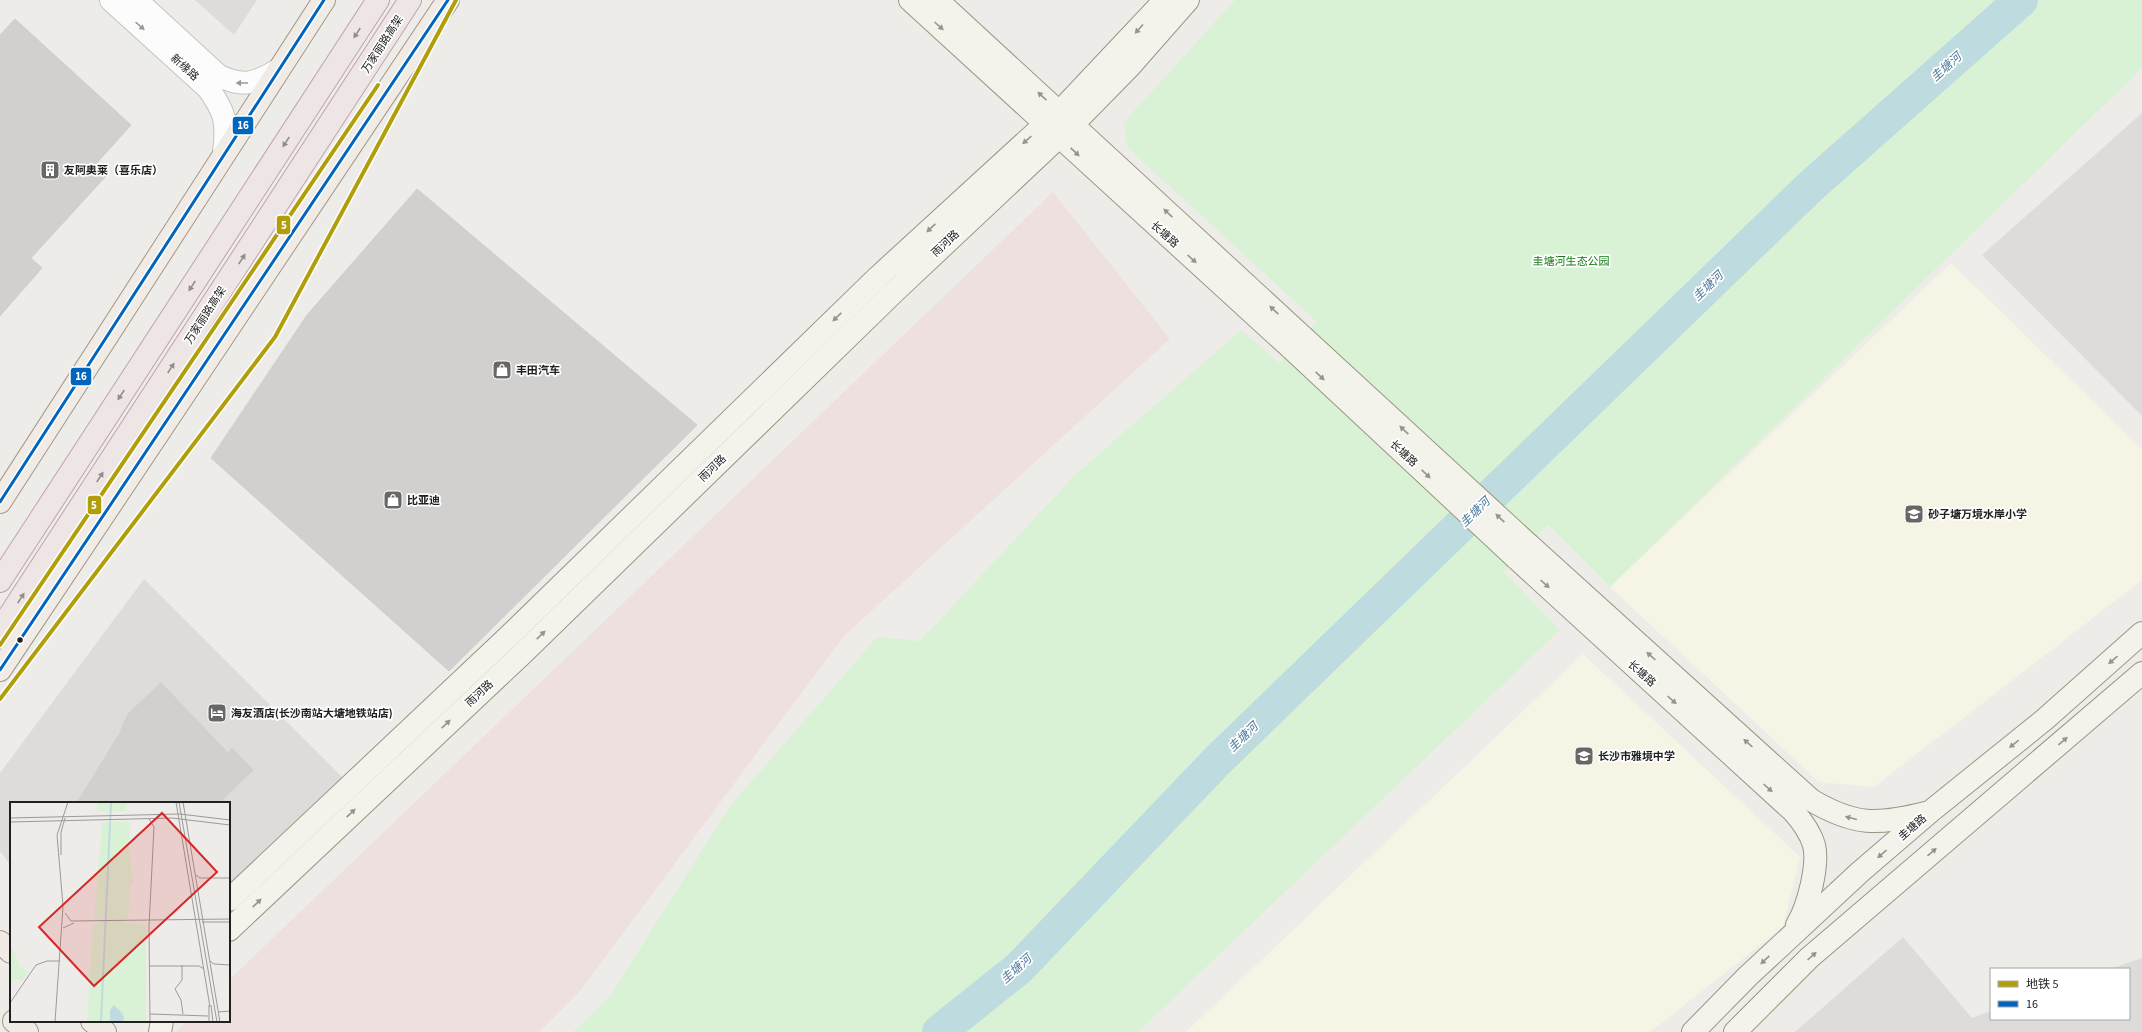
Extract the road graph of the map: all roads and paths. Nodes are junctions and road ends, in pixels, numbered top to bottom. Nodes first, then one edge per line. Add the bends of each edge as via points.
1 (111, 0) edge
2 (136, 0) edge
3 (324, 0) edge
4 (378, 0) edge
5 (410, 0) edge
6 (448, 0) edge
7 (910, 0) edge
8 (937, 0) edge
9 (1165, 0) edge
10 (1188, 0) edge
11 (278, 70) junction
12 (1059, 124) junction
13 (224, 152) junction
14 (0, 502) edge
15 (1522, 551) junction
16 (0, 582) edge
17 (0, 630) edge
18 (2142, 633) edge
19 (0, 670) edge
20 (2142, 673) edge
21 (1931, 811) junction
22 (230, 899) edge
23 (230, 929) edge
24 (1786, 939) junction
25 (0, 942) edge
26 (10, 951) edge
27 (0, 1008) edge
28 (10, 1017) edge
29 (15, 1022) edge
30 (93, 1022) edge
31 (162, 1022) edge
32 (27, 1032) edge
33 (105, 1032) edge
34 (160, 1032) edge
35 (1693, 1032) edge
36 (1735, 1032) edge

1 -> 13 street, 新缘路 via 208,88 224,116 227,131
11 -> 2 street, 新缘路 via 261,80 246,83 233,82 219,76
3 - 11 main road
4 -> 16 highway
17 -> 5 highway, 万家丽路高架
6 - 19 main road
7 -> 12 main road, 长塘路
12 -> 8 main road, 长塘路
9 -> 12 main road, 雨河路 via 1092,79
10 - 12 main road, 雨河路 via 1107,91
11 - 13 main road
12 - 15 main road, 长塘路, bridge
12 -> 22 main road, 雨河路 via 878,277 508,637
23 -> 12 main road, 雨河路 via 523,653 894,292
13 - 14 main road
21 -> 15 main road, 长塘路 via 1891,822 1866,822 1833,813 1811,800
15 -> 24 main road, 长塘路 via 1805,824 1814,846 1813,882 1803,915
18 -> 21 main road, 圭塘路 via 2044,720
36 -> 20 main road via 1809,958
21 -> 24 main road, 圭塘路
24 -> 35 main road, 圭塘路
25 - 26 main road
27 - 28 main road
29 - 32 main road
30 - 33 main road
31 - 34 main road

